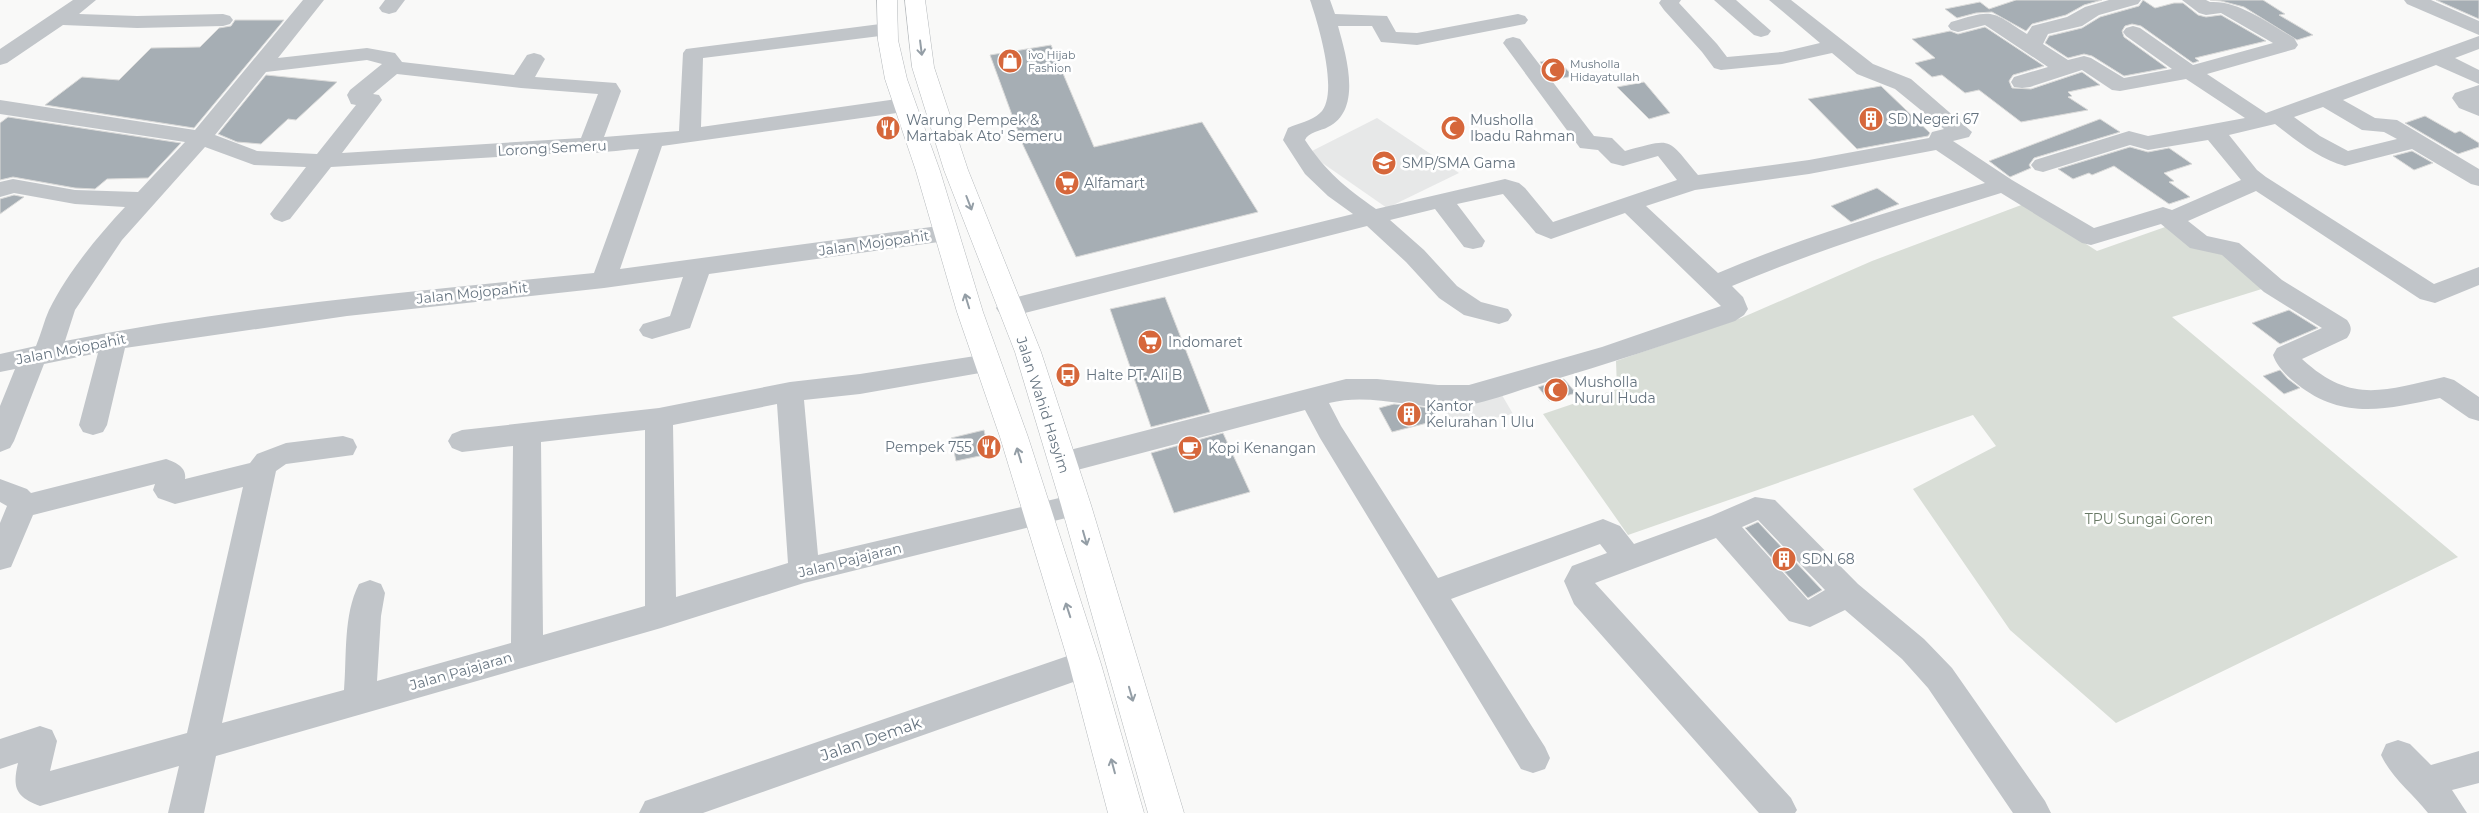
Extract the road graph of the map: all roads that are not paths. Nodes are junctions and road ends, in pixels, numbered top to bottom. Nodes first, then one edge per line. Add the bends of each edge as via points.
1 (86, 0) edge
2 (314, 0) edge
3 (887, 0) edge
4 (915, 0) edge
5 (1669, 0) edge
6 (1724, 0) edge
7 (1778, 0) edge
8 (2131, 0) edge
9 (2192, 0) edge
10 (2415, 0) edge
11 (1324, 10) edge
12 (57, 19) junction
13 (223, 20) dead end
14 (1518, 20) dead end
15 (1958, 26) dead end
16 (888, 29) junction
17 (2479, 29) edge
18 (1761, 31) dead end
19 (2133, 32) dead end
20 (2479, 42) edge
21 (1513, 43) dead end
22 (1836, 46) junction
23 (2032, 46) junction
24 (2438, 58) junction
25 (0, 59) edge
26 (534, 59) dead end
27 (260, 66) junction
28 (395, 67) junction
29 (2065, 68) junction
30 (2194, 74) junction
31 (2479, 78) edge
32 (521, 82) junction
33 (2022, 82) dead end
34 (2479, 91) edge
35 (2326, 99) junction
36 (904, 105) junction
37 (0, 107) edge
38 (2479, 109) edge
39 (2271, 118) junction
40 (2214, 132) junction
41 (690, 136) junction
42 (202, 138) junction
43 (653, 141) junction
44 (2416, 141) junction
45 (1944, 145) junction
46 (589, 147) junction
47 (324, 160) junction
48 (2043, 165) dead end
49 (2479, 179) edge
50 (1692, 182) junction
51 (2258, 182) junction
52 (2004, 185) junction
53 (0, 190) edge
54 (143, 200) junction
55 (1441, 200) junction
56 (1628, 202) junction
57 (282, 214) dead end
58 (1372, 217) junction
59 (2171, 219) junction
60 (946, 233) junction
61 (1473, 241) dead end
62 (699, 266) junction
63 (2479, 275) edge
64 (604, 280) junction
65 (1715, 284) junction
66 (1009, 308) junction
67 (1499, 315) dead end
68 (652, 330) dead end
69 (114, 340) junction
70 (40, 356) junction
71 (0, 363) edge
72 (988, 363) junction
73 (790, 392) junction
74 (1313, 398) junction
75 (2479, 411) edge
76 (658, 418) junction
77 (93, 425) dead end
78 (528, 435) junction
79 (0, 441) edge
80 (462, 442) dead end
81 (343, 447) dead end
82 (1062, 463) junction
83 (261, 471) junction
84 (12, 498) edge
85 (1076, 505) junction
86 (1038, 515) junction
87 (1721, 524) junction
88 (0, 558) edge
89 (1628, 558) junction
90 (804, 571) junction
91 (370, 593) dead end
92 (1431, 593) junction
93 (1847, 593) junction
94 (661, 615) junction
95 (527, 653) junction
96 (1085, 664) junction
97 (360, 700) junction
98 (202, 743) junction
99 (0, 754) edge
100 (2398, 755) dead end
101 (1533, 758) dead end
102 (2479, 767) edge
103 (2425, 782) junction
104 (1779, 810) dead end
105 (186, 813) edge
106 (657, 813) edge
107 (1126, 813) edge
108 (1166, 813) edge
109 (2033, 813) edge
110 (2449, 813) edge

1 - 12 street
2 - 27 street
3 - 16 highway
4 -> 66 highway, Jalan Wahid Hasyim via 923,67 956,170
5 - 22 street via 1721,64 1782,58
6 - 18 street
7 - 22 street
8 - 23 street via 2092,12 2079,20 2039,30
9 - 30 street via 2206,9 2228,9 2288,45
10 - 17 street
11 - 14 street via 1380,20 1388,38 1404,39
11 - 58 street via 1337,71 1336,105 1324,120 1299,131 1293,138 1313,169 1336,191
12 - 13 street via 137,22
12 - 25 street
15 - 23 street via 1987,18
16 - 36 highway
16 - 41 street via 693,53
19 - 30 street
20 - 24 street
21 - 50 street via 1588,143 1604,142 1623,159 1663,148
22 - 45 street via 1865,77 1900,82 1961,132 1940,137
23 - 29 street
24 - 31 street
24 - 35 street
26 - 32 street
27 - 28 street via 367,54 388,57
27 - 42 street
28 - 32 street
28 - 47 street via 358,95 371,100
29 - 30 street via 2086,63 2122,85
29 - 33 street
30 - 39 street
32 - 46 street via 608,88 610,91
34 - 38 street via 2463,98
35 - 39 street
35 - 44 street via 2370,125 2386,124
36 - 41 street, Lorong Semeru
36 - 60 highway
37 - 42 street, Lorong Semeru
39 - 40 street
39 - 44 street via 2342,159
40 - 48 street via 2148,143 2129,138
40 - 51 street
41 - 43 street, Lorong Semeru
42 - 47 street, Lorong Semeru via 254,158
42 - 54 street
43 - 46 street, Lorong Semeru
43 - 64 street
44 - 49 street
45 - 50 street
45 - 52 street
46 - 47 street, Lorong Semeru
47 - 57 street
50 - 56 street
51 - 59 street
51 - 63 street via 2429,293 2435,294
52 - 59 street via 2091,237 2159,216
52 - 65 street via 1849,232
53 - 54 street via 13,186 75,197
54 - 70 street via 86,271 62,310
55 - 56 street via 1505,186 1512,188 1531,213 1551,231
55 - 58 street
55 - 61 street
56 - 65 street
58 - 66 street
58 - 67 street via 1459,301 1473,309
59 - 75 street via 2199,242 2230,249 2273,286 2338,326 2338,332 2286,356 2318,387 2356,401 2374,401 2444,387
60 - 62 street, Jalan Mojopahit
72 -> 60 highway
62 - 64 street, Jalan Mojopahit
62 - 68 street via 681,322
64 - 69 street, Jalan Mojopahit via 346,307
65 - 74 street via 1734,303 1735,309 1726,315 1478,393 1447,396 1361,388
66 - 82 highway, Jalan Wahid Hasyim via 1028,352
69 - 70 street, Jalan Mojopahit
69 - 77 street
70 - 71 street, Jalan Mojopahit
70 - 79 street
72 - 73 street
86 -> 72 highway
73 - 76 street
73 - 90 street
74 - 82 street
74 - 92 street via 1330,431
76 - 78 street
76 - 94 street
78 - 80 street
78 - 95 street
81 - 83 street via 276,456 264,462
82 - 85 highway, Jalan Wahid Hasyim
83 - 84 street via 175,493 168,490 170,473 160,470
83 - 98 street
84 - 88 street
85 - 86 street, Jalan Pajajaran
85 -> 108 highway, Jalan Wahid Hasyim
86 - 90 street, Jalan Pajajaran
96 -> 86 highway
87 - 89 street
87 - 93 street via 1755,508 1765,508
87 - 93 street via 1800,612 1810,614
89 - 92 street via 1603,531
89 - 104 street via 1583,575 1579,581 1581,588
90 - 94 street, Jalan Pajajaran
91 - 97 street via 365,616
92 - 101 street
93 - 109 street via 1913,649 1940,678
94 - 95 street, Jalan Pajajaran
95 - 97 street, Jalan Pajajaran
96 - 106 street, Jalan Demak
107 -> 96 highway
97 - 98 street, Jalan Pajajaran
98 - 99 street, Jalan Pajajaran via 40,790 31,781 40,741
98 - 105 street
100 - 103 street
102 - 103 street
103 - 110 street

